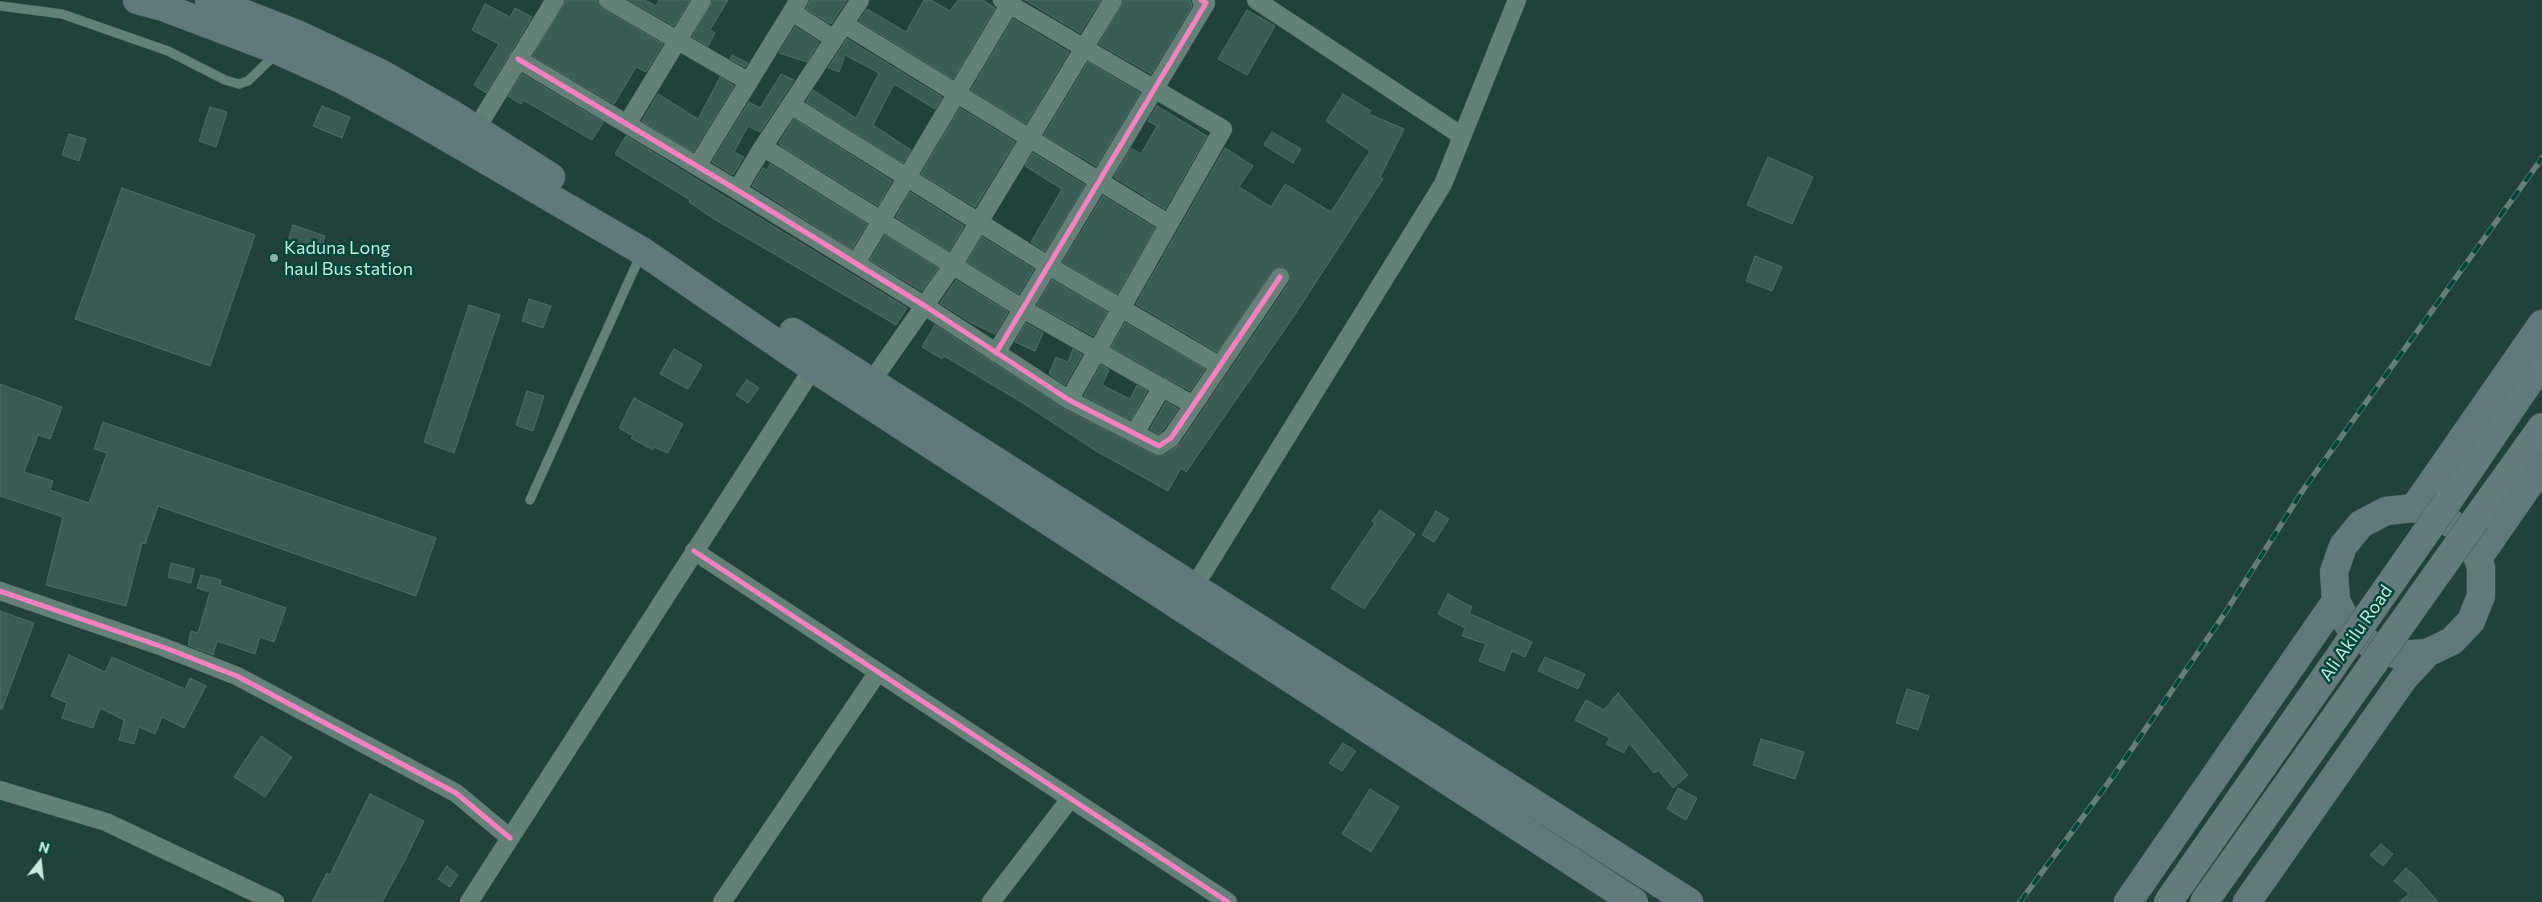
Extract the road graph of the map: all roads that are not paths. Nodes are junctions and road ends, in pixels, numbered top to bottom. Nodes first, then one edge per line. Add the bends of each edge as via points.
1 (137, 0) edge
2 (209, 0) edge
3 (555, 0) edge
4 (608, 0) edge
5 (702, 0) edge
6 (860, 0) edge
7 (1113, 0) edge
8 (1201, 0) edge
9 (1256, 0) edge
10 (1517, 0) edge
11 (1008, 1) edge
12 (0, 6) edge
13 (244, 6) edge
14 (796, 6) edge
15 (844, 24) junction
16 (834, 39) junction
17 (288, 42) junction
18 (677, 42) junction
19 (1083, 49) junction
20 (518, 59) junction
21 (748, 82) junction
22 (1156, 89) junction
23 (956, 94) junction
24 (791, 105) junction
25 (627, 124) junction
26 (476, 129) junction
27 (1462, 136) junction
28 (1029, 138) junction
29 (763, 147) junction
30 (697, 166) junction
31 (907, 176) junction
32 (1100, 181) junction
33 (737, 190) junction
34 (881, 220) junction
35 (979, 222) junction
36 (1169, 224) junction
37 (642, 252) junction
38 (856, 263) junction
39 (953, 265) junction
40 (1048, 266) junction
41 (1280, 277) dead end
42 (924, 306) junction
43 (1122, 308) junction
44 (1023, 309) junction
45 (2542, 324) edge
46 (1097, 350) junction
47 (996, 354) junction
48 (2542, 363) edge
49 (1220, 366) junction
50 (813, 368) junction
51 (870, 382) junction
52 (1162, 387) junction
53 (1069, 400) junction
54 (1193, 405) junction
55 (2542, 426) edge
56 (1136, 433) junction
57 (2542, 466) edge
58 (530, 500) dead end
59 (2414, 508) junction
60 (694, 551) junction
61 (2478, 558) junction
62 (1194, 587) junction
63 (0, 591) edge
64 (2336, 601) junction
65 (2427, 653) junction
66 (878, 672) junction
67 (0, 790) edge
68 (1070, 799) junction
69 (510, 838) junction
70 (275, 902) edge
71 (469, 902) edge
72 (722, 902) edge
73 (992, 902) edge
74 (1228, 902) edge
75 (1634, 902) edge
76 (1688, 902) edge
77 (2128, 902) edge
78 (2168, 902) edge
79 (2204, 902) edge
80 (2247, 902) edge

1 - 17 highway
2 - 13 highway
3 - 20 street
4 - 18 street
5 - 18 street
6 - 15 street
7 - 19 street
8 - 22 street via 1206,3
9 - 27 street
10 - 27 street
11 - 19 street
11 - 23 street
12 - 17 lane via 62,14 168,51 239,84 248,81
13 - 17 highway
14 - 16 street
14 - 21 street
15 - 16 street
15 - 23 street
16 - 24 street
17 - 26 highway via 380,73
17 - 37 highway via 341,80 417,120
18 - 21 street
18 - 25 street
19 - 22 street
19 - 28 street
20 - 25 street
20 - 26 street
21 - 30 street
22 - 32 street
22 - 36 street via 1223,129
23 - 28 street
23 - 31 street
24 - 29 street
24 - 31 street
25 - 30 street
26 - 51 highway
27 - 62 street via 1443,184
28 - 32 street
28 - 35 street
29 - 33 street
29 - 34 street
30 - 33 street
31 - 34 street
31 - 35 street
32 - 36 street
32 - 40 street
33 - 38 street
34 - 38 street
34 - 39 street
35 - 39 street
35 - 40 street
36 - 43 street
37 - 50 highway
37 - 58 lane
38 - 42 street
39 - 42 street
39 - 44 street
40 - 43 street
40 - 44 street
41 - 49 street
42 - 47 street
42 - 51 street
43 - 46 street
43 - 49 street
44 - 46 street
44 - 47 street
45 - 59 highway
46 - 52 street
46 - 53 street
47 - 53 street
48 - 78 main road, Ali Akilu Road, bridge
49 - 54 street
50 - 60 street
50 - 75 highway
51 - 62 highway
52 - 54 street
52 - 56 street
53 - 56 street
54 - 56 street via 1166,443 1159,446
55 - 79 main road, Ali Akilu Road, bridge
57 - 61 highway
59 - 61 highway via 2440,515 2464,533
59 - 64 highway via 2386,511 2361,524 2343,546 2334,572
60 - 66 street
60 - 69 street
61 - 65 highway via 2481,596 2471,621 2452,641
62 - 76 highway
63 - 69 street via 237,676 456,793
64 - 65 highway via 2349,626 2371,645 2398,655
64 - 77 highway
65 - 80 highway via 2404,678
66 - 68 street
66 - 72 street
67 - 70 street via 106,822
68 - 73 street
68 - 74 street
69 - 71 street

